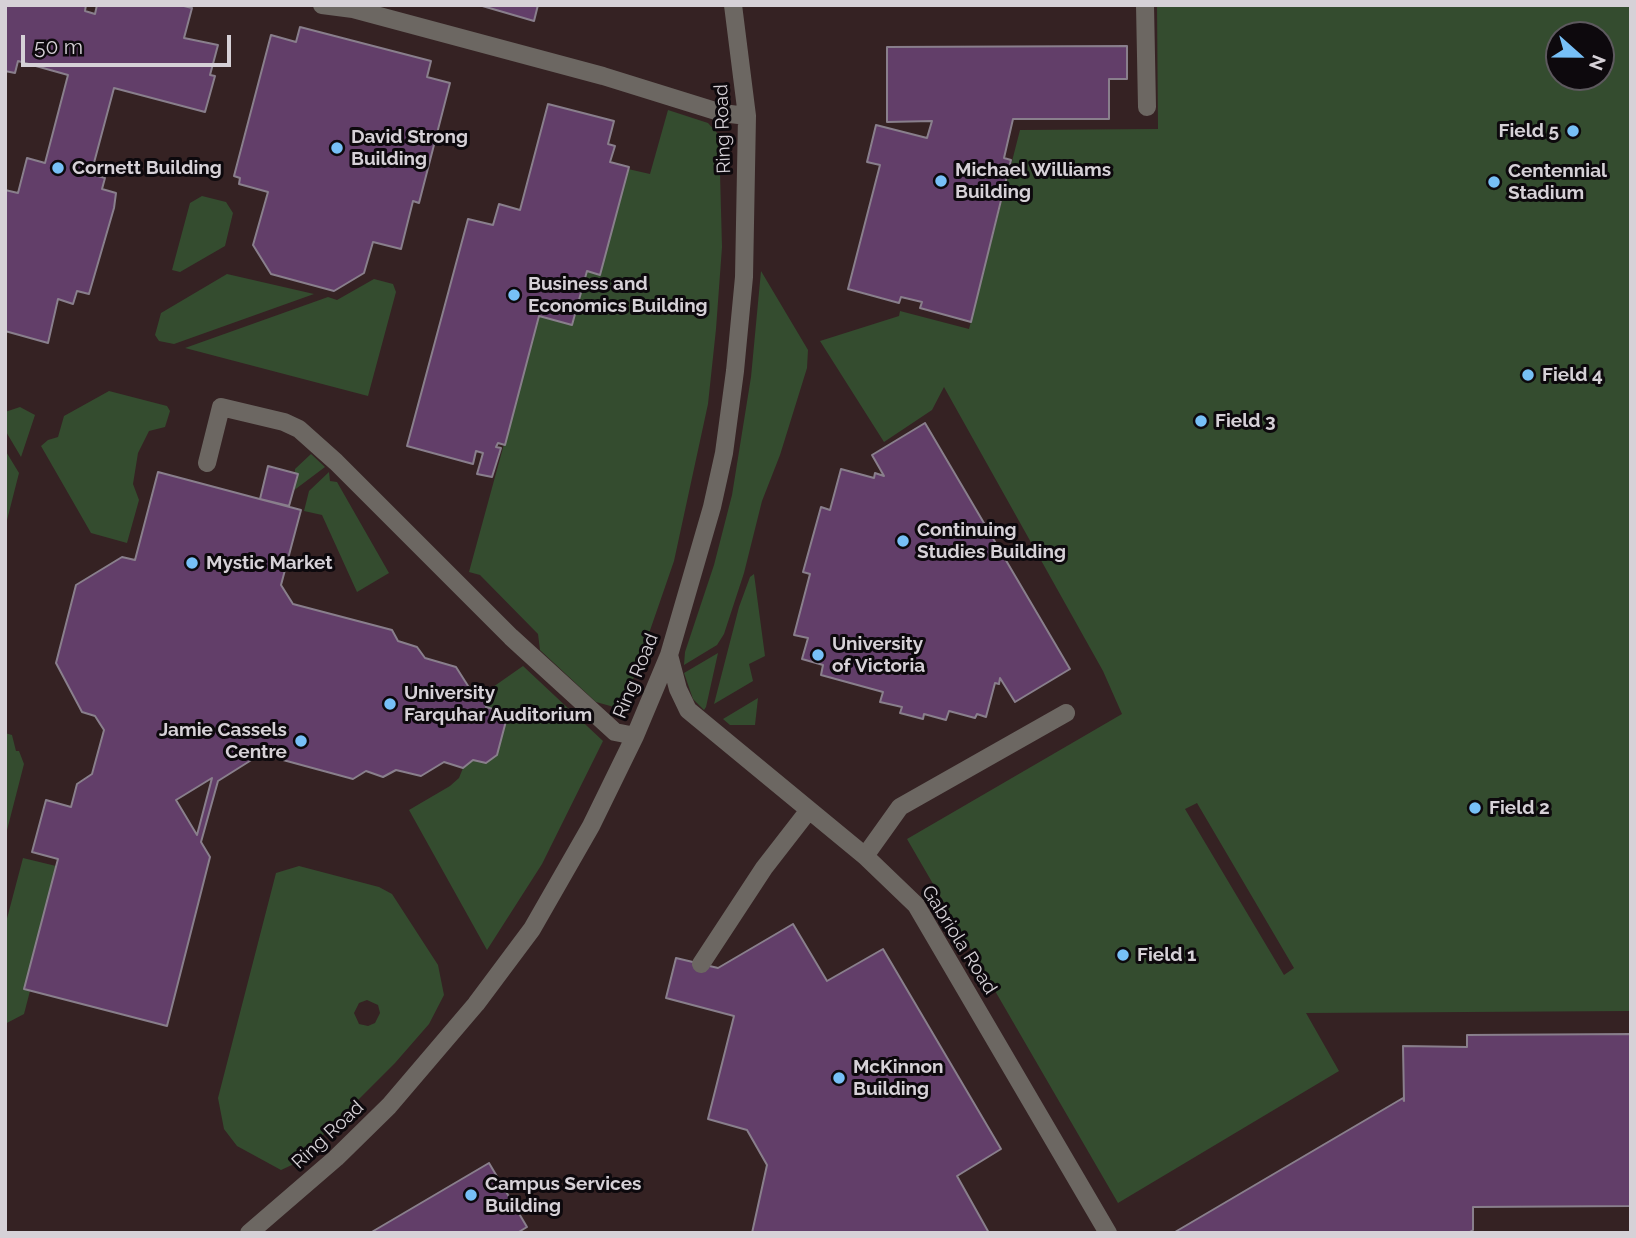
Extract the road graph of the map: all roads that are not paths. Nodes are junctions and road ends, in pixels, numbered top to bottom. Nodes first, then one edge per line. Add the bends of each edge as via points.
1 (322, 5) edge
2 (733, 5) edge
3 (1145, 5) edge
4 (1147, 107) dead end
5 (747, 116) junction
6 (207, 463) dead end
7 (669, 655) junction
8 (1066, 713) dead end
9 (635, 736) junction
10 (809, 810) junction
11 (865, 856) junction
12 (701, 964) dead end
13 (249, 1233) edge
14 (1108, 1233) edge

1 - 5 street via 352,9 722,113
2 - 5 street, Ring Road
3 - 4 street
5 - 7 street, Ring Road via 744,277 724,453
6 - 9 street via 222,407 299,429 511,638 615,732
7 - 9 street, Ring Road
7 - 10 street, Gabriola Road via 688,710
8 - 11 street via 900,807
9 - 13 street, Ring Road via 559,883 476,1004 389,1106 327,1167
10 - 11 street, Gabriola Road
10 - 12 street via 764,868
11 - 14 street, Gabriola Road via 916,905

